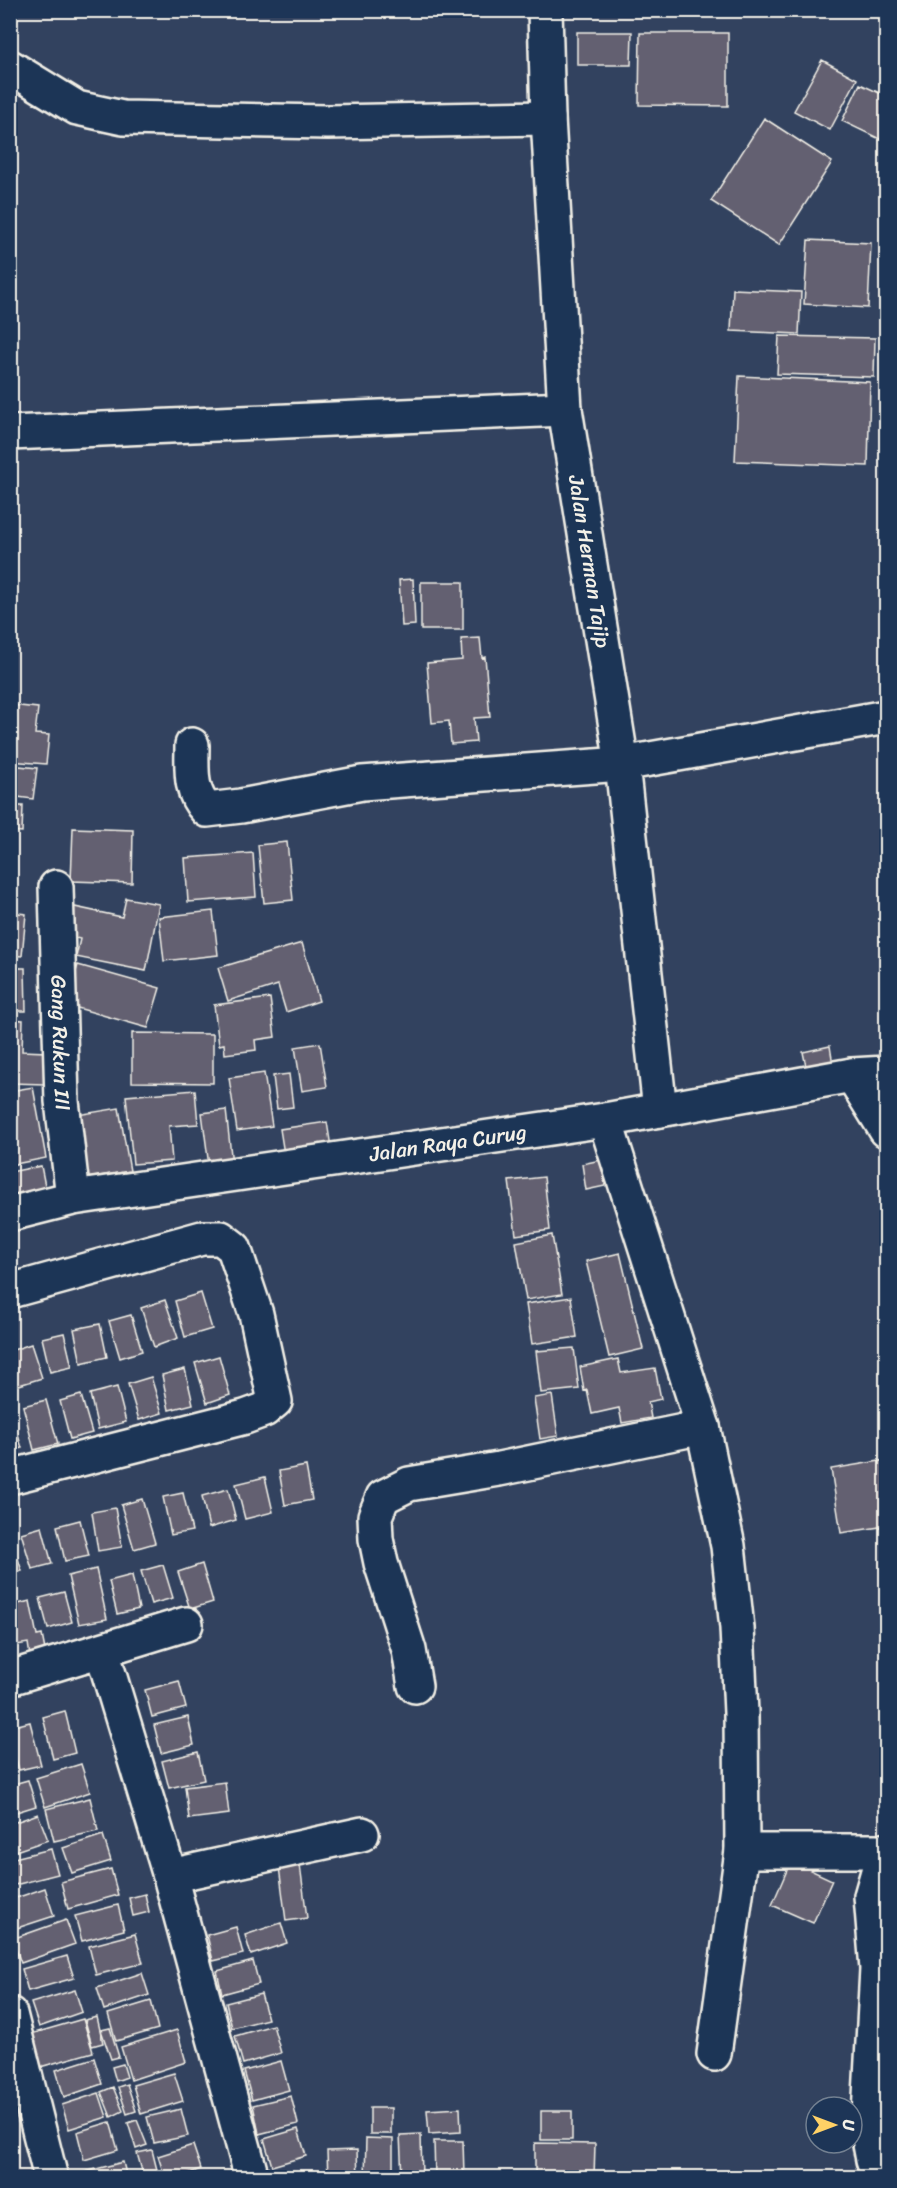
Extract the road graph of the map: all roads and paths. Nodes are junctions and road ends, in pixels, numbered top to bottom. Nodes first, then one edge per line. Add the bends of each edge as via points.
1 (545, 10) edge
2 (10, 67) edge
3 (548, 118) junction
4 (565, 409) junction
5 (10, 433) edge
6 (886, 717) edge
7 (192, 745) dead end
8 (622, 764) junction
9 (56, 887) dead end
10 (886, 1073) edge
11 (852, 1075) junction
12 (660, 1110) junction
13 (604, 1120) junction
14 (886, 1130) edge
15 (73, 1198) junction
16 (10, 1214) edge
17 (10, 1291) edge
18 (703, 1427) junction
19 (10, 1477) edge
20 (186, 1624) dead end
21 (102, 1651) junction
22 (10, 1678) edge
23 (416, 1686) dead end
24 (362, 1834) dead end
25 (742, 1851) junction
26 (886, 1851) edge
27 (886, 1861) edge
28 (170, 1876) junction
29 (10, 2014) edge
30 (714, 2054) dead end
31 (51, 2178) edge
32 (252, 2178) edge
33 (879, 2178) edge

1 - 3 street, Jalan Herman Tajip
2 - 3 street via 77,108 123,118 328,122
3 - 4 street, Jalan Herman Tajip
4 - 5 street
4 - 8 street, Jalan Herman Tajip
6 - 8 street
7 - 8 street via 193,789 207,810 362,783
8 - 12 street, Jalan Herman Tajip
9 - 15 street, Gang Rukun III via 62,1101
10 - 11 street, Jalan Raya Curug
11 - 12 street, Jalan Raya Curug
11 - 14 street
12 - 13 street, Jalan Raya Curug
13 - 15 street, Jalan Raya Curug
13 - 18 street
15 - 16 street, Jalan Raya Curug
17 - 19 street via 202,1238 220,1238 234,1248 256,1314 275,1401 245,1417
18 - 23 street via 409,1484 383,1497 375,1516 376,1539
18 - 25 street via 728,1546 737,1628
20 - 21 street
21 - 22 street
21 - 28 street
24 - 28 street
25 - 26 street
25 - 30 street
27 - 33 street via 879,1868 871,1896 877,1969 868,2133
28 - 32 street
29 - 31 street

